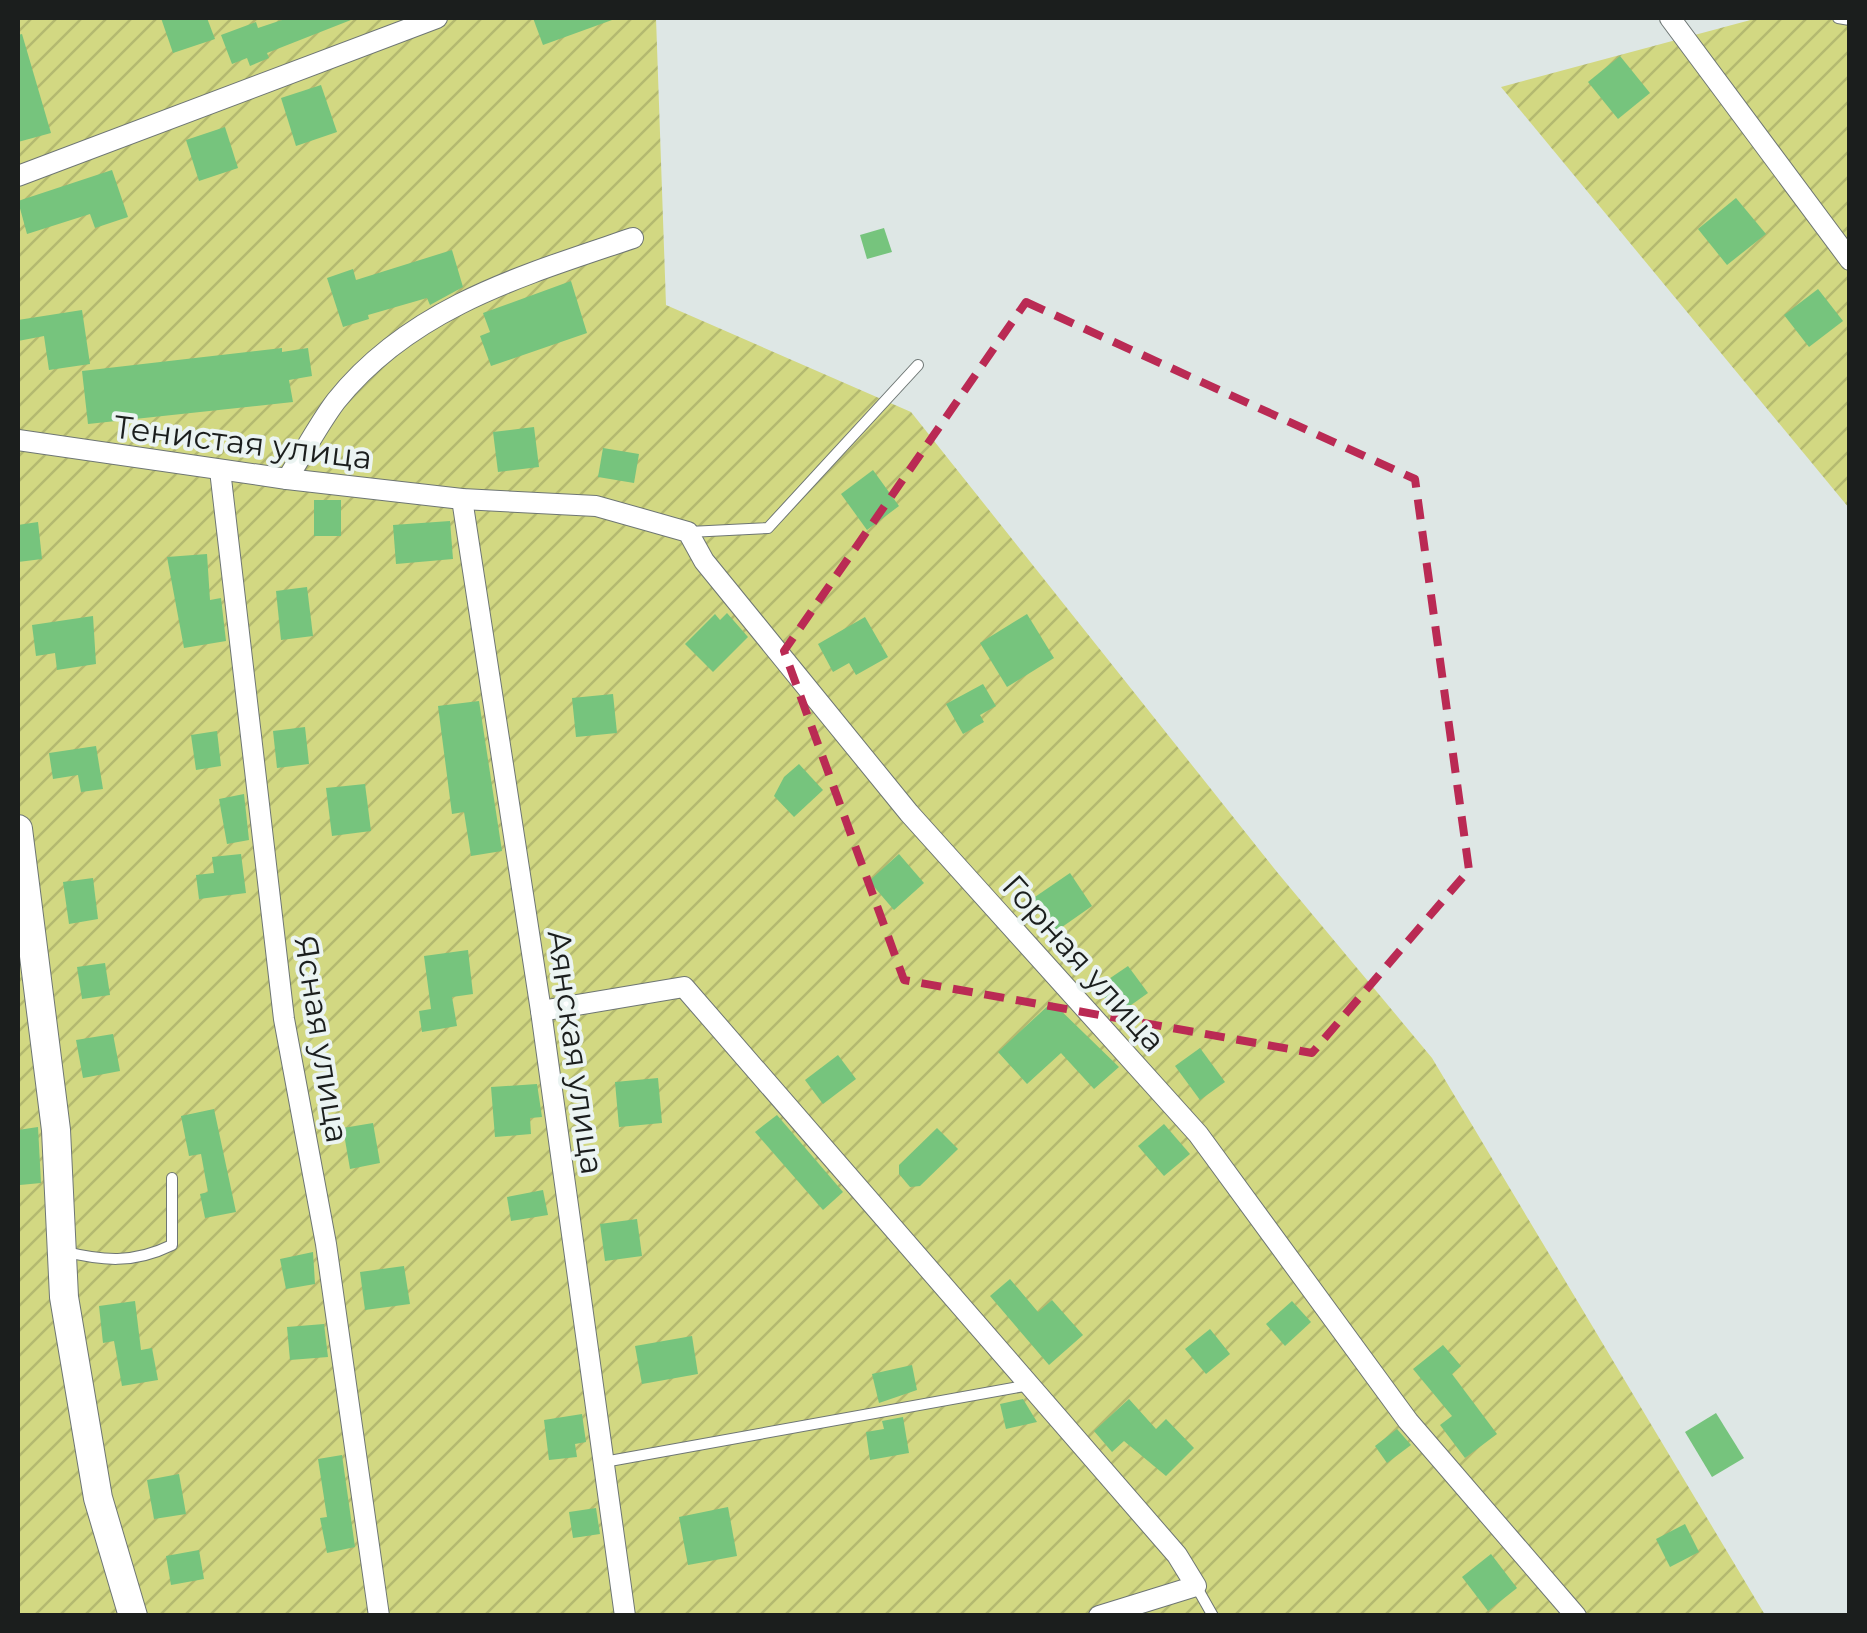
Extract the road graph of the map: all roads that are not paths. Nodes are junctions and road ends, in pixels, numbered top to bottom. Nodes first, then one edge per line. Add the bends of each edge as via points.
1 (437, 18) edge
2 (1670, 18) edge
3 (1838, 18) edge
4 (1850, 20) edge
5 (18, 176) edge
6 (633, 238) dead end
7 (1850, 260) edge
8 (918, 365) dead end
9 (18, 440) edge
10 (220, 470) junction
11 (288, 479) junction
12 (462, 498) junction
13 (688, 532) junction
14 (18, 829) edge
15 (20, 868) edge
16 (541, 1011) junction
17 (172, 1178) dead end
18 (62, 1251) junction
19 (1030, 1385) junction
20 (604, 1462) junction
21 (1196, 1586) junction
22 (133, 1616) edge
23 (379, 1616) edge
24 (625, 1616) edge
25 (1099, 1616) edge
26 (1212, 1616) edge
27 (1576, 1616) edge

1 - 5 street
2 - 7 street
3 - 4 lane
6 - 11 street via 494,285 411,329 337,401
8 - 13 lane via 768,528
9 - 10 street, Тенистая улица
10 - 11 street, Тенистая улица
10 - 23 street, Ясная улица via 284,1020 326,1244
11 - 12 street, Тенистая улица
12 - 13 street via 596,506
12 - 16 street, Аянская улица
13 - 27 street, Горная улица via 704,561 909,812 1198,1134 1408,1420
14 - 15 main road
15 - 18 main road via 56,1130
16 - 19 street via 684,987
16 - 20 street, Аянская улица
17 - 18 lane via 172,1245 148,1257 107,1262
18 - 22 main road via 98,1498
19 - 20 lane
19 - 21 street via 1178,1555
20 - 24 street, Аянская улица
21 - 25 street
21 - 26 lane

